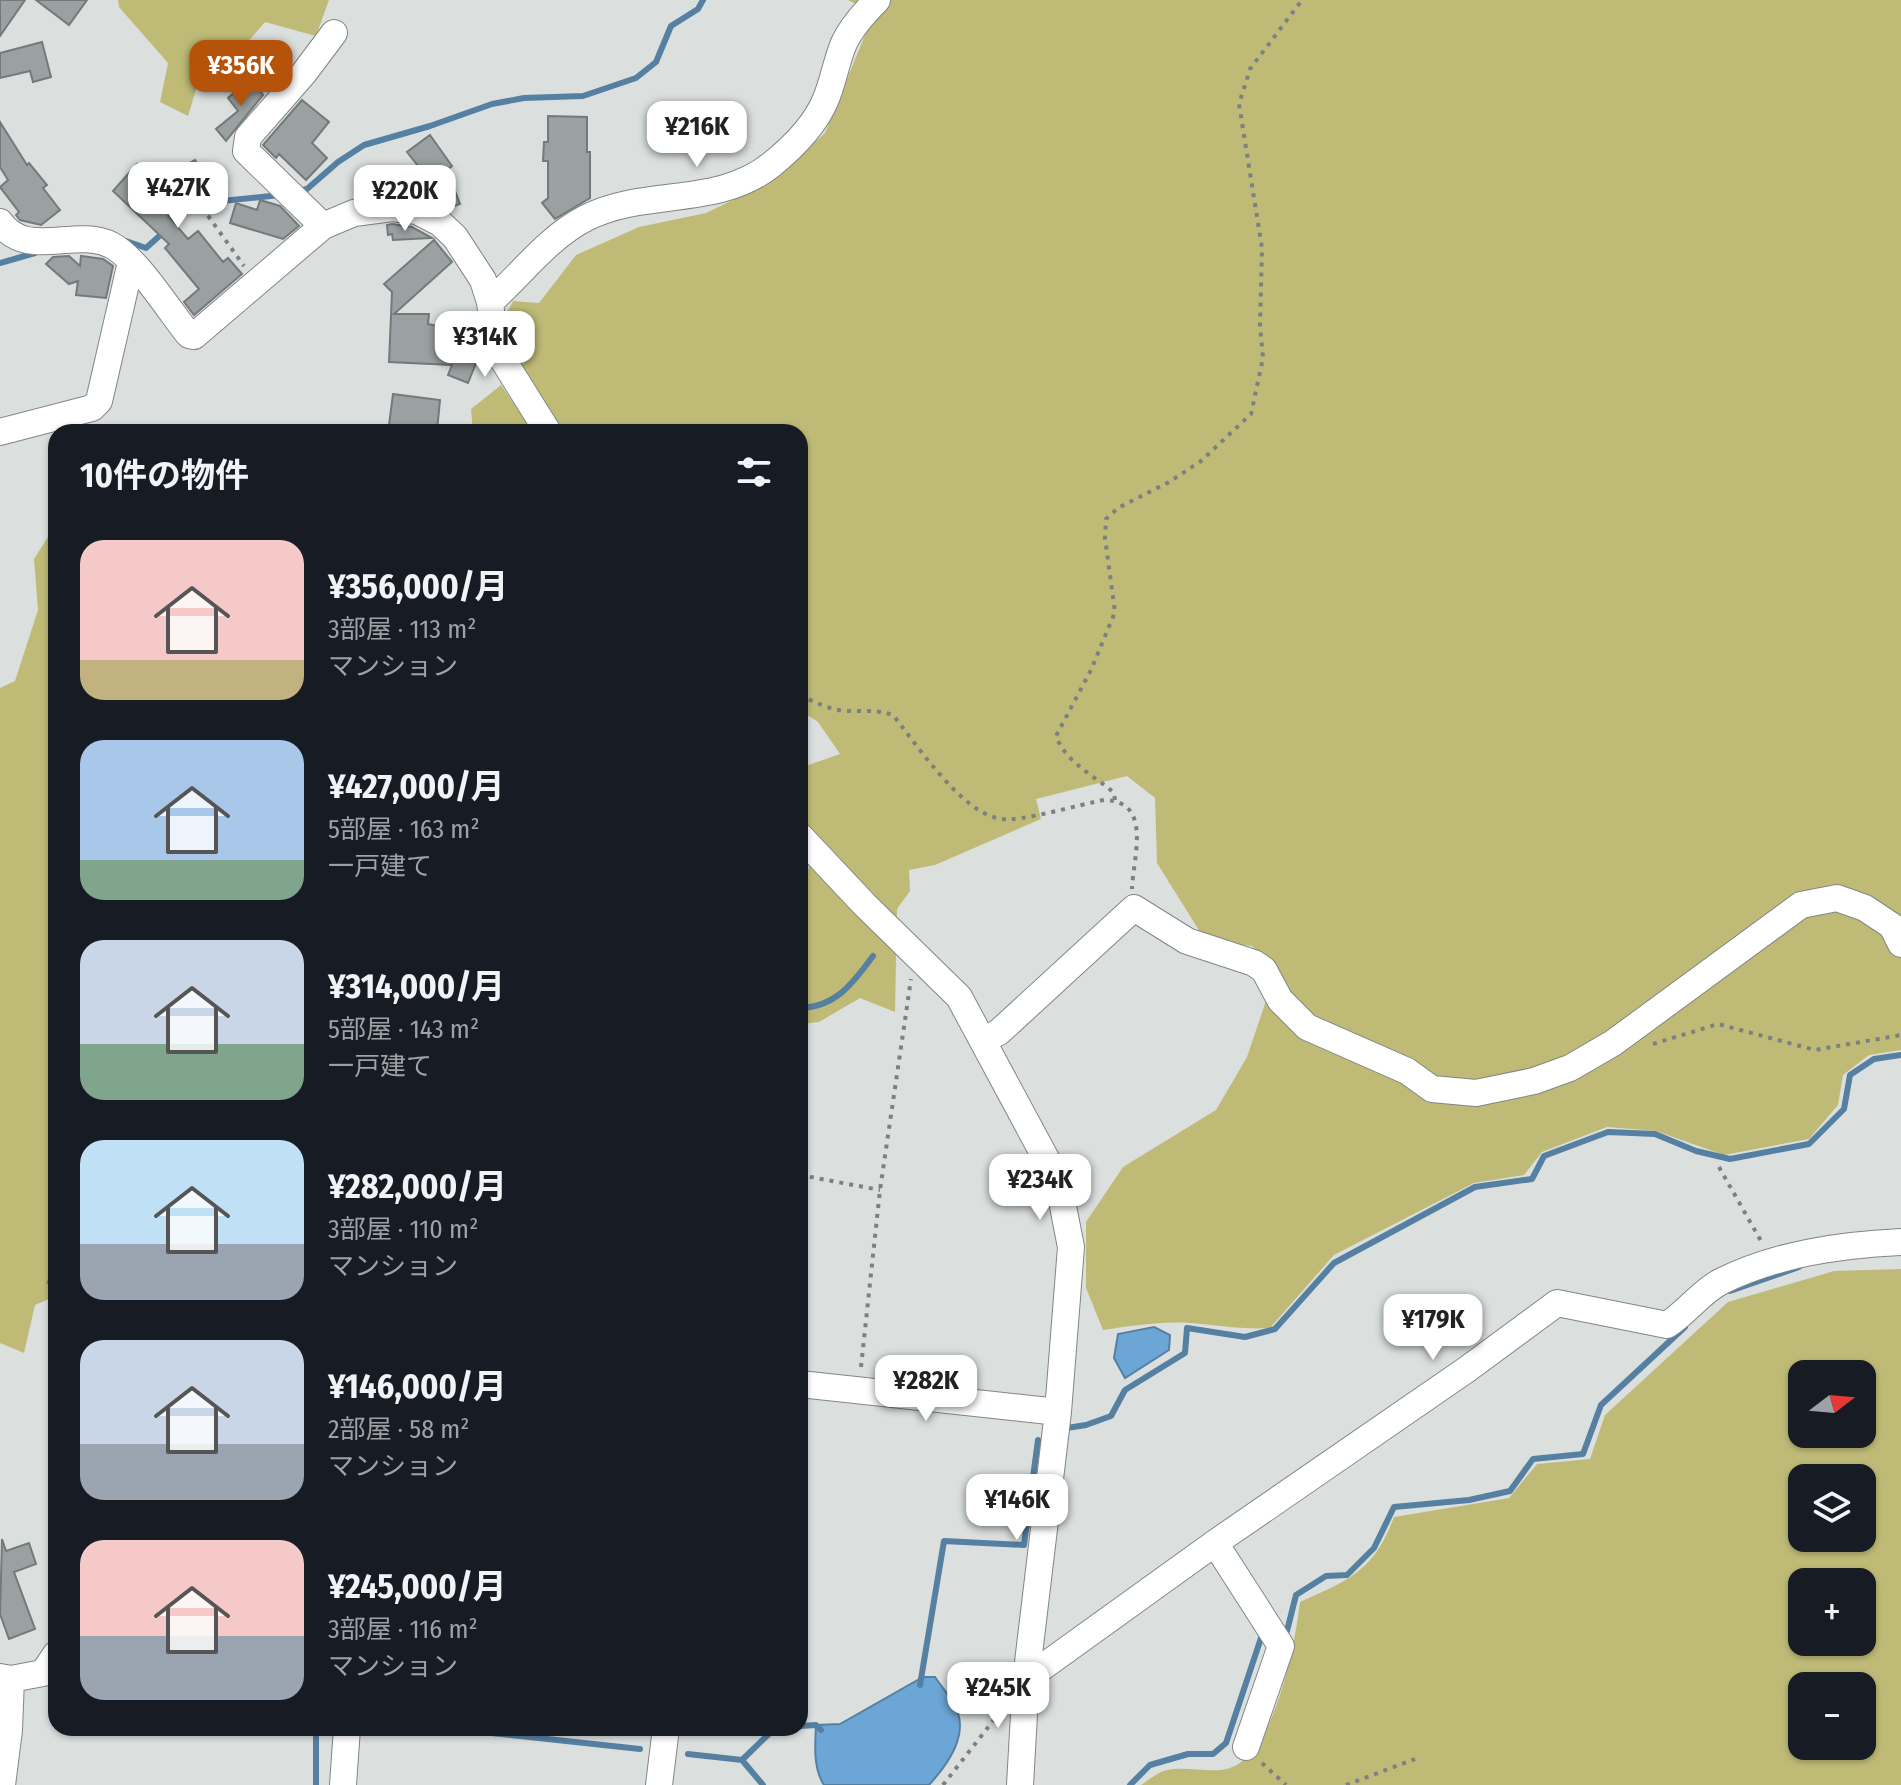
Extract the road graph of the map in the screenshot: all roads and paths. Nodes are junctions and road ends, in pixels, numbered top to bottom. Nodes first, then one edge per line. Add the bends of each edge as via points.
1 (877, 0) edge
2 (1302, 0) edge
3 (334, 33) dead end
4 (173, 167) dead end
5 (0, 222) edge
6 (323, 226) junction
7 (131, 262) junction
8 (257, 283) junction
9 (490, 302) junction
10 (543, 424) edge
11 (0, 432) edge
12 (808, 698) edge
13 (1115, 800) junction
14 (808, 844) edge
15 (1134, 908) junction
16 (1901, 944) edge
17 (914, 953) junction
18 (1901, 1035) edge
19 (984, 1040) junction
20 (1646, 1046) dead end
21 (1719, 1167) dead end
22 (808, 1176) edge
23 (880, 1190) junction
24 (1901, 1242) edge
25 (1772, 1261) junction
26 (808, 1385) edge
27 (859, 1391) junction
28 (1058, 1412) junction
29 (1215, 1543) junction
30 (48, 1666) edge
31 (5, 1678) edge
32 (1026, 1679) junction
33 (346, 1736) edge
34 (665, 1736) edge
35 (1246, 1747) joint
36 (1415, 1759) dead end
37 (2, 1785) edge
38 (343, 1785) edge
39 (659, 1785) edge
40 (943, 1785) edge
41 (1020, 1785) edge
42 (1286, 1785) edge
43 (1346, 1785) edge

1 - 9 street via 844,43 824,103 804,135 770,166 747,181 710,193 677,195 587,217 551,241
2 - 13 path via 1250,69 1239,104 1262,248 1263,358 1251,414 1201,461 1106,519 1115,612 1056,736 1068,757 1114,793
3 - 6 street via 248,137 246,151
4 - 8 path
5 - 7 street via 17,238 40,242 88,237 113,245
6 - 8 street
6 - 9 street via 354,213 417,211 455,237 483,280
7 - 8 street via 194,336
7 - 11 street via 99,401 92,408
9 - 10 street via 495,347
12 - 13 path via 845,711 876,709 893,715 962,799 984,815 1004,820
13 - 15 path via 1128,807 1137,822
14 - 17 street
15 - 16 street via 1187,941 1254,963 1307,1027 1407,1071 1432,1089 1476,1093 1570,1068 1613,1043 1801,905 1837,898 1865,908 1892,926
15 - 19 street
17 - 19 street via 959,997
17 - 23 path
18 - 20 path via 1815,1050 1718,1024
19 - 28 street via 1058,1181 1071,1247
21 - 25 path
22 - 23 path
23 - 27 path
24 - 25 street
25 - 29 street via 1717,1283 1667,1325 1557,1303
26 - 27 street
27 - 28 street
28 - 32 street
29 - 32 street
29 - 35 street via 1281,1646
30 - 31 street via 43,1673
31 - 37 street via 9,1730
32 - 40 path
32 - 41 street
33 - 38 street
34 - 39 street
35 - 42 path
36 - 43 path

